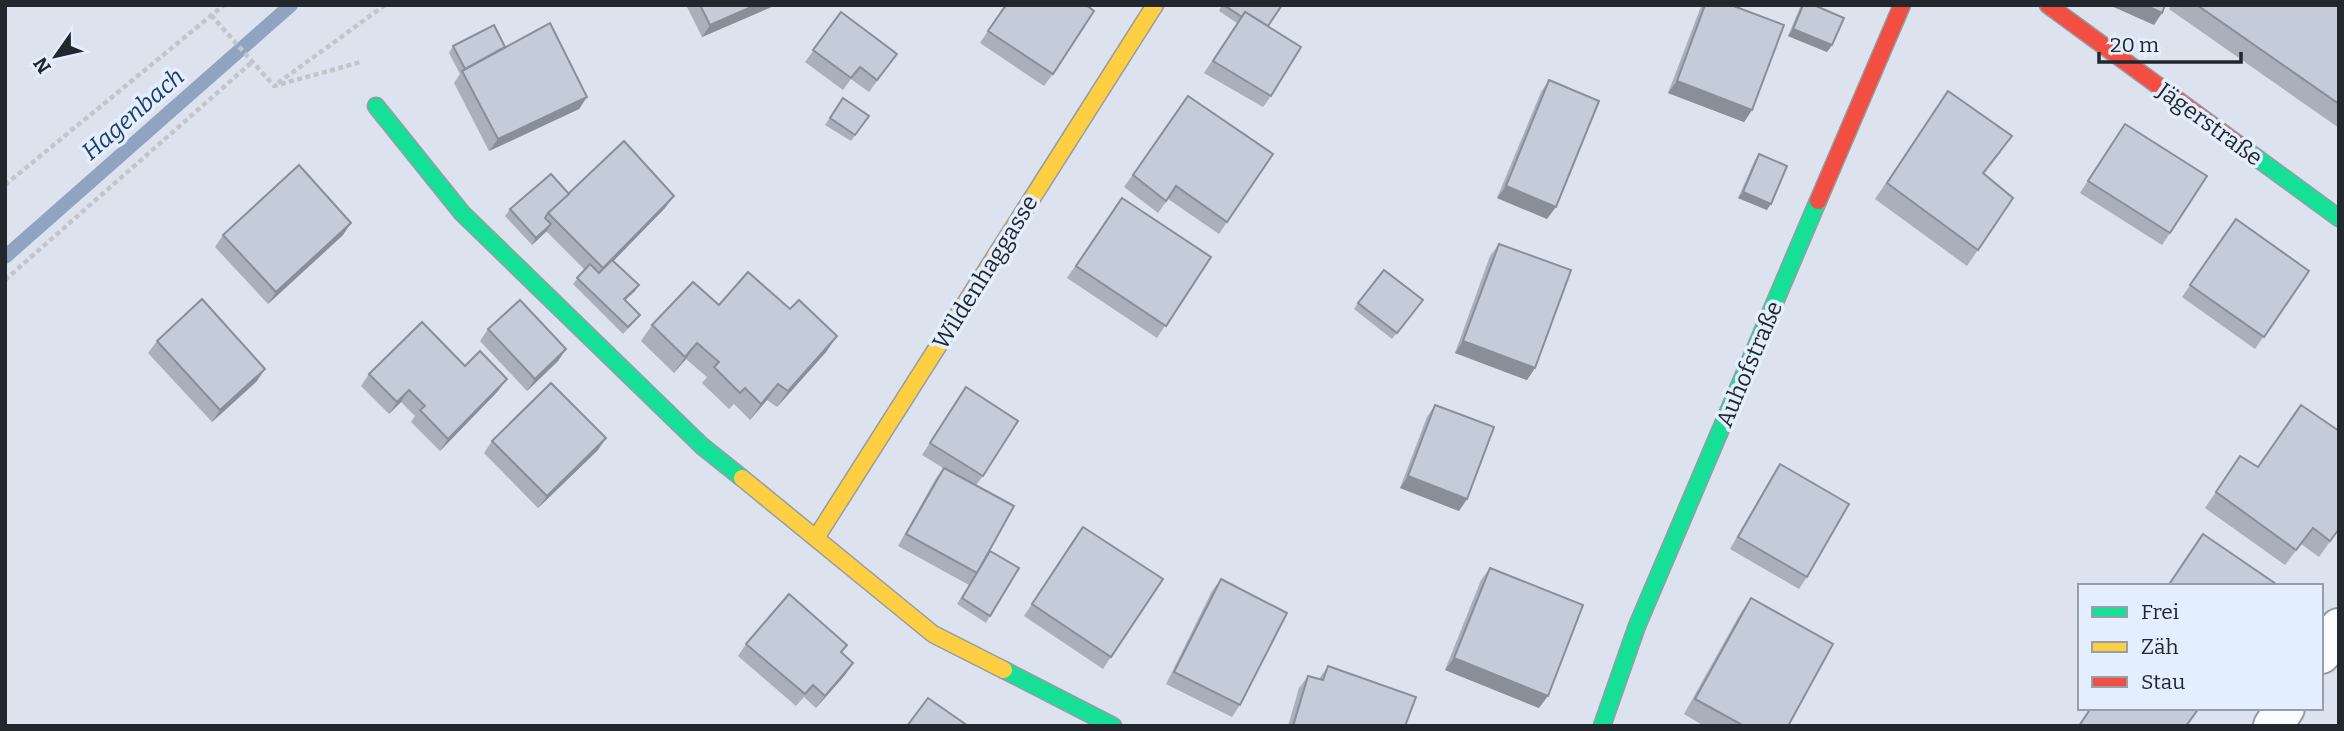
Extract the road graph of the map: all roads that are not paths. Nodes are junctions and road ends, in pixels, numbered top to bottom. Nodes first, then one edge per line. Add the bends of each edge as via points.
1 (1154, 5) edge
2 (1902, 5) edge
3 (2048, 5) edge
4 (376, 106) road end
5 (2339, 218) edge
6 (816, 538) junction
7 (2339, 628) edge
8 (2323, 651) edge
9 (2284, 710) edge
10 (1113, 726) edge
11 (1602, 726) edge
12 (2273, 726) edge

1 - 6 street, Wildenhaggasse
2 - 11 street, Auhofstraße via 1637,626
3 - 5 street, Jägerstraße
4 - 6 street via 462,214 702,446
6 - 10 street via 933,634
7 - 8 street
9 - 12 street

